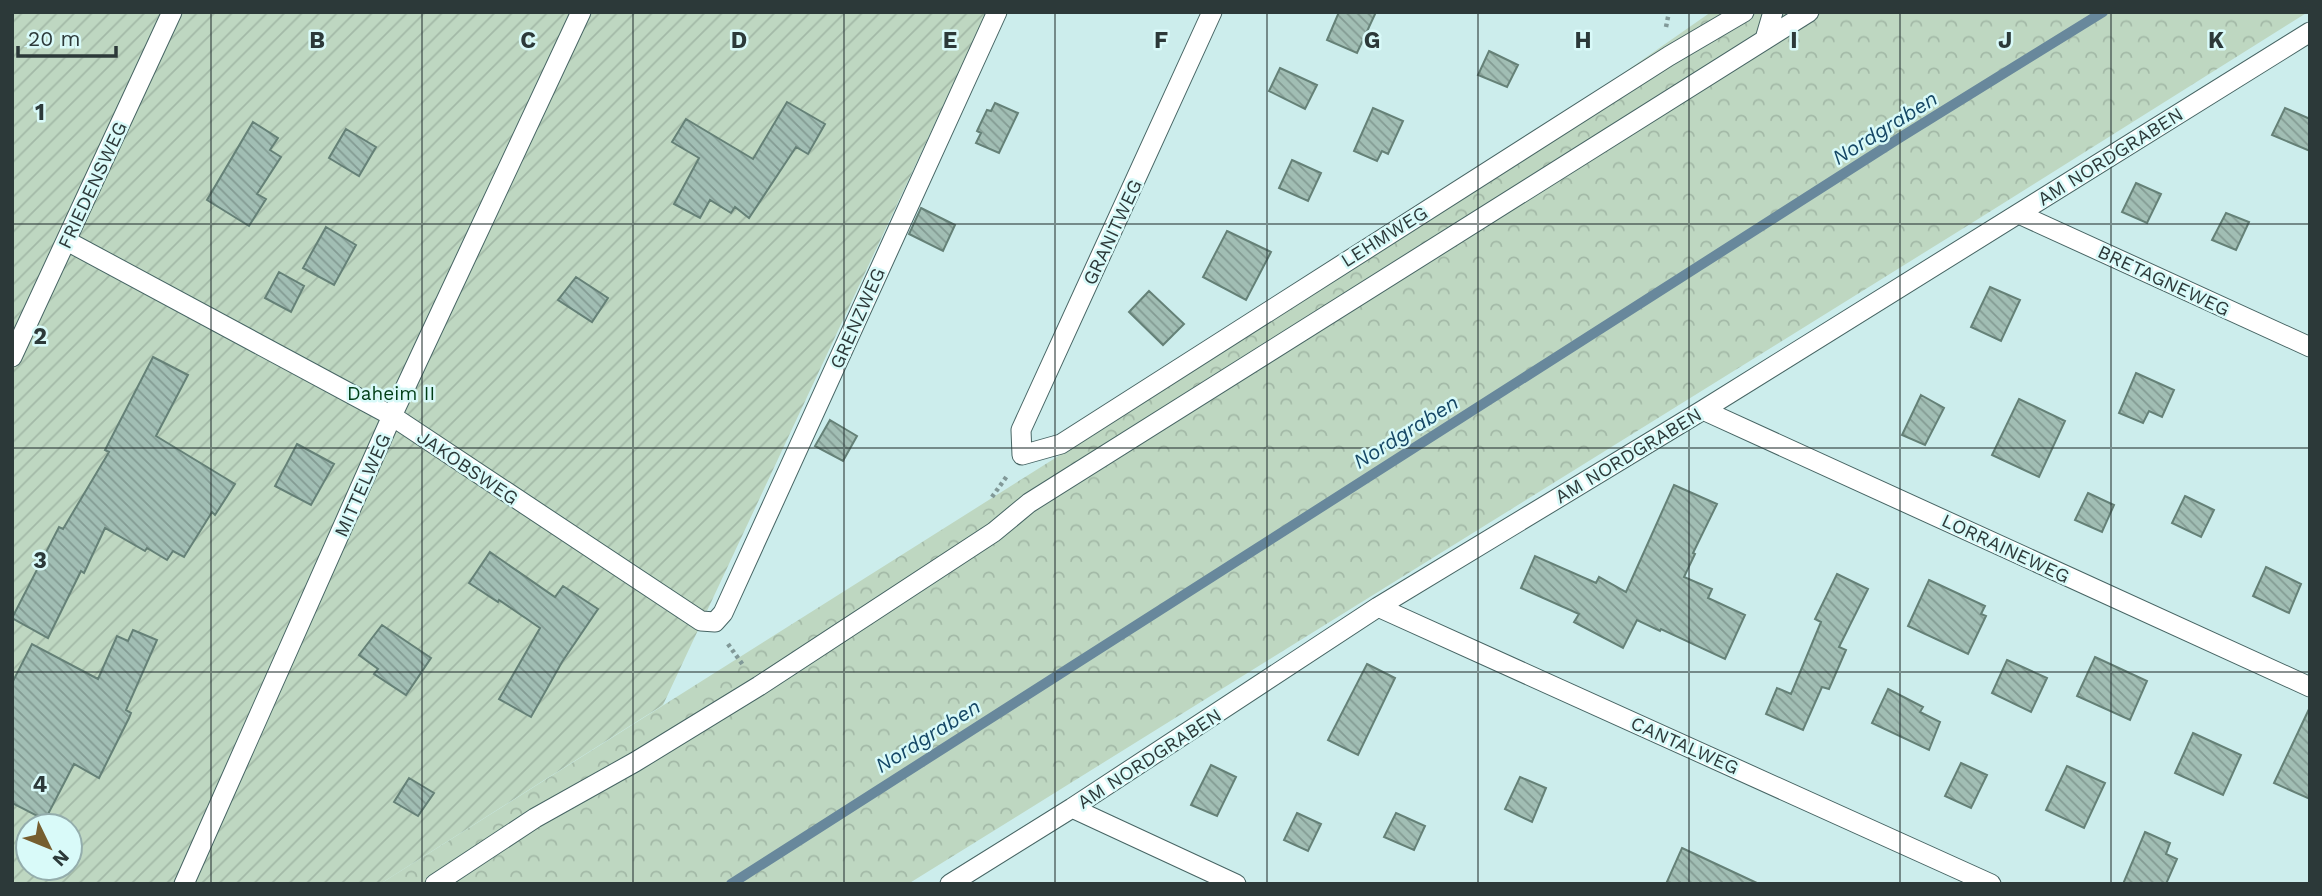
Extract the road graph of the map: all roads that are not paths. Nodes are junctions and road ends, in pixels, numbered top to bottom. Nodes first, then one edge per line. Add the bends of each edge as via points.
1 (172, 12) edge
2 (580, 12) edge
3 (996, 12) edge
4 (1212, 12) edge
5 (1744, 12) edge
6 (1773, 12) edge
7 (1809, 12) edge
8 (2310, 32) edge
9 (1765, 39) junction
10 (2019, 214) junction
11 (66, 240) junction
12 (2310, 346) edge
13 (12, 357) edge
14 (1703, 410) junction
15 (392, 416) junction
16 (1022, 455) joint
17 (1378, 607) junction
18 (715, 622) joint
19 (2310, 687) edge
20 (1072, 808) junction
21 (184, 884) edge
22 (435, 884) edge
23 (950, 884) edge
24 (1236, 884) edge
25 (1991, 884) edge

1 - 11 lane, FRIEDENSWEG
2 - 15 lane, MITTELWEG
3 - 18 lane, GRENZWEG via 723,613
4 - 16 lane, GRANITWEG via 1021,430
5 - 16 lane, LEHMWEG via 1061,444
6 - 9 lane
7 - 9 lane
8 - 10 lane, AM NORDGRABEN
9 - 22 lane via 1029,503 994,532 759,686 535,818
10 - 12 lane, BRETAGNEWEG
10 - 14 lane, AM NORDGRABEN
11 - 13 lane, FRIEDENSWEG
11 - 15 lane, JAKOBSWEG
14 - 17 lane, AM NORDGRABEN
14 - 19 lane, LORRAINEWEG
15 - 18 lane, JAKOBSWEG via 701,621
15 - 21 lane, MITTELWEG
17 - 20 lane, AM NORDGRABEN
17 - 25 lane, CANTALWEG
20 - 23 lane, AM NORDGRABEN
20 - 24 lane

